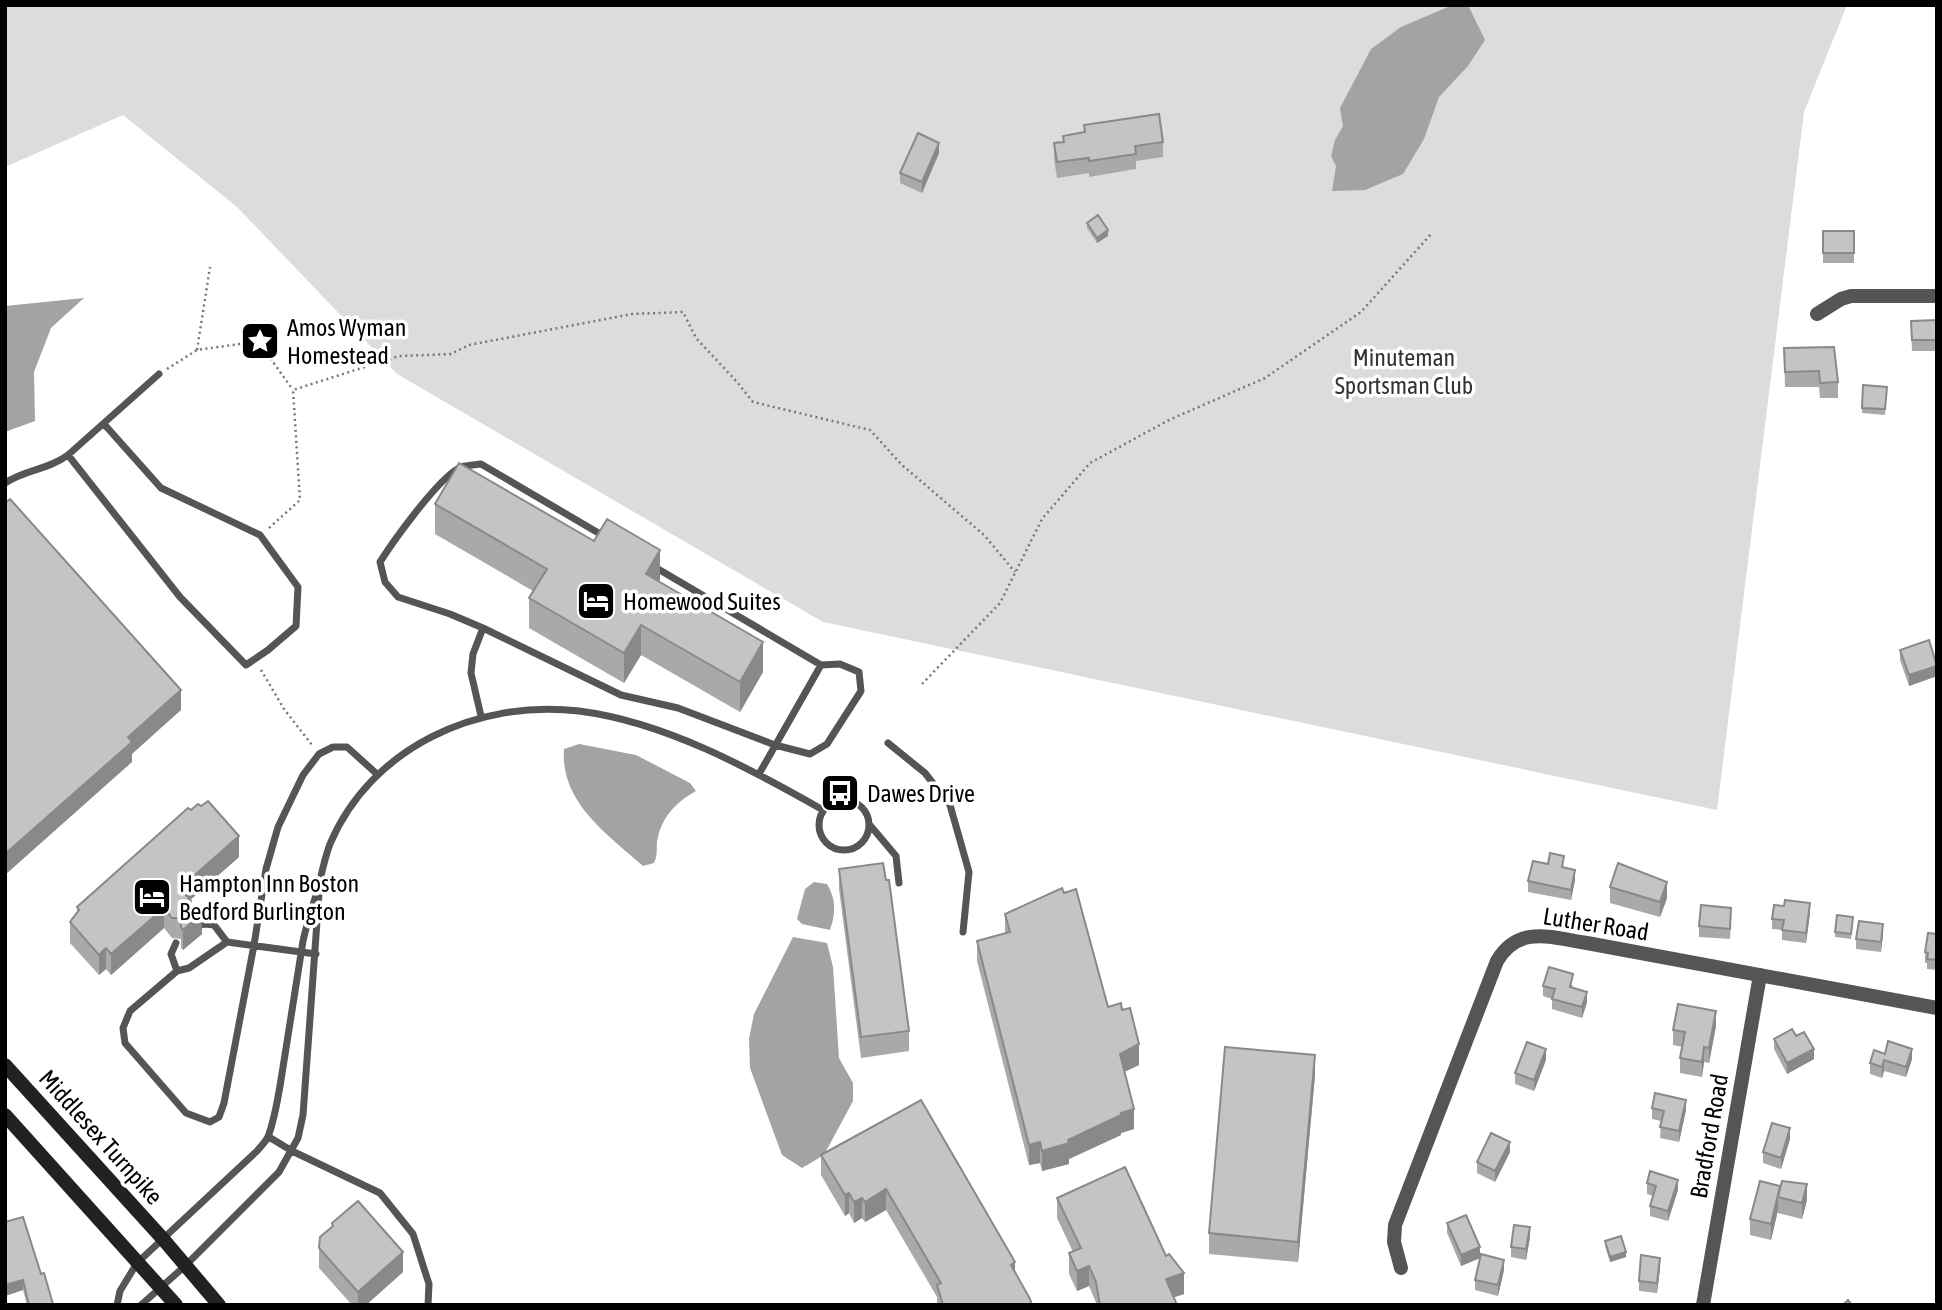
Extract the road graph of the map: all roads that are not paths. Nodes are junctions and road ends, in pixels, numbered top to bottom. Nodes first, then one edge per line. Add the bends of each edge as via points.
1 (1937, 296) edge
2 (1817, 314) dead end
3 (159, 374) road end
4 (104, 424) junction
5 (68, 455) junction
6 (5, 483) edge
7 (611, 541) edge
8 (646, 562) edge
9 (483, 628) junction
10 (821, 666) junction
11 (481, 716) junction
12 (888, 743) dead end
13 (775, 745) junction
14 (759, 774) junction
15 (378, 775) junction
16 (823, 810) junction
17 (869, 823) junction
18 (320, 880) junction
19 (899, 883) dead end
20 (195, 926) edge
21 (963, 932) dead end
22 (227, 942) junction
23 (176, 943) dead end
24 (254, 945) junction
25 (302, 952) junction
26 (316, 954) junction
27 (177, 971) junction
28 (1760, 975) junction
29 (1937, 1007) edge
30 (5, 1065) edge
31 (5, 1115) edge
32 (269, 1137) junction
33 (292, 1151) junction
34 (163, 1239) junction
35 (137, 1263) junction
36 (185, 1266) junction
37 (1401, 1268) dead end
38 (161, 1288) junction
39 (117, 1305) edge
40 (141, 1305) edge
41 (176, 1305) edge
42 (219, 1305) edge
43 (428, 1305) edge
44 (1703, 1305) edge

1 - 2 street via 1851,296
3 - 4 lane
4 - 5 lane
4 - 5 lane via 161,488 260,535 299,587 296,626 246,665 180,597
5 - 6 lane via 55,465
7 - 9 lane via 481,464 460,467 395,538 380,562 385,582 398,597
8 - 10 lane
9 - 11 lane via 471,673
9 - 13 lane via 621,695 678,708
10 - 13 lane
10 - 13 lane via 840,664 859,671 861,691 828,744 810,754
11 - 14 lane via 524,709 579,711 677,737
11 - 15 lane via 426,739
12 - 21 lane via 925,773 950,805 969,872
13 - 14 lane
14 - 16 lane
15 - 18 lane via 344,819 330,845
15 - 24 lane via 347,747 318,754 278,827
16 - 17 lane via 842,800 854,802
16 - 17 lane via 820,834 837,849 860,844
17 - 19 lane via 896,856
18 - 25 lane
18 - 26 lane
20 - 22 lane via 214,925
22 - 24 lane
22 - 27 lane
23 - 27 lane via 171,954
24 - 25 lane
24 - 27 lane via 224,1102 219,1117 210,1122 186,1113 125,1043 123,1028 130,1011
25 - 26 lane
25 - 32 lane
26 - 33 lane via 303,1115
28 - 29 street, Luther Road
28 - 37 street, Luther Road via 1538,936 1505,948 1395,1226
28 - 44 street, Bradford Road
30 - 34 main road, Middlesex Turnpike
31 - 35 main road
32 - 33 lane
32 - 34 lane
33 - 36 lane via 264,1189
33 - 43 lane via 380,1192 413,1234 429,1284
34 - 35 lane, Middlesex Turnpike
34 - 36 main road, Middlesex Turnpike
35 - 38 main road
35 - 39 lane, Middlesex Turnpike
36 - 38 lane
36 - 42 main road, Middlesex Turnpike
38 - 40 lane
38 - 41 main road

